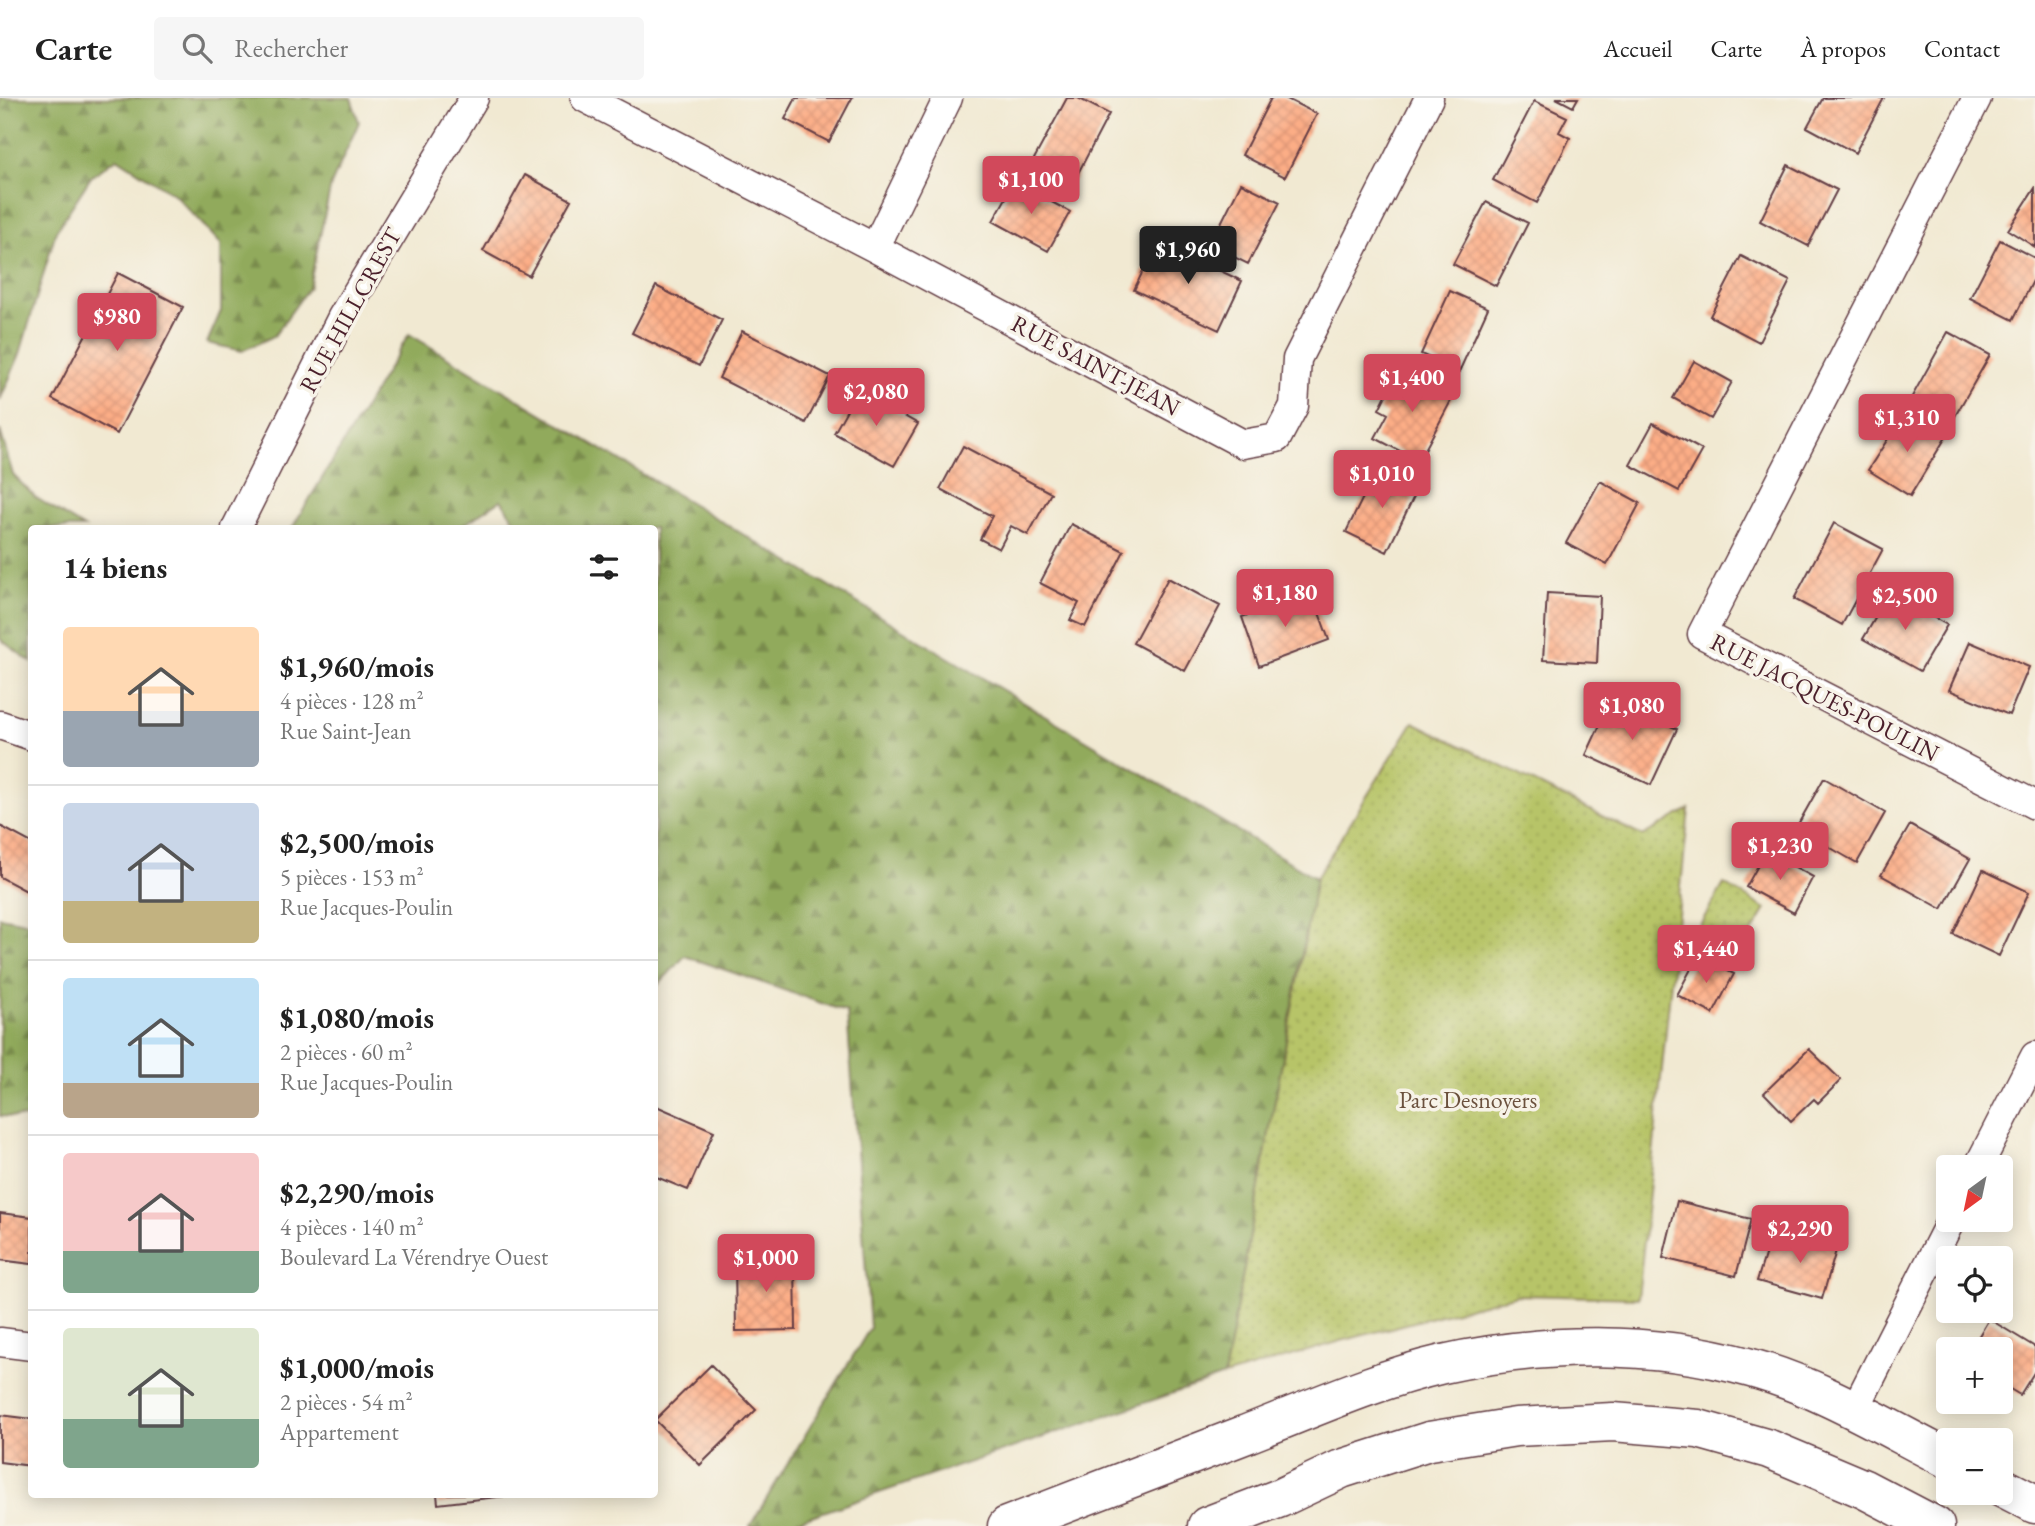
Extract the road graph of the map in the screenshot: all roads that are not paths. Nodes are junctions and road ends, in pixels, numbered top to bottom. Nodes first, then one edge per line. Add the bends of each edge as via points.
1 (474, 98) edge
2 (585, 98) edge
3 (948, 98) edge
4 (1429, 98) edge
5 (1977, 98) edge
6 (875, 247) junction
7 (238, 525) edge
8 (0, 725) edge
9 (28, 735) edge
10 (2035, 805) edge
11 (2035, 1056) edge
12 (1984, 1155) edge
13 (1945, 1232) edge
14 (0, 1342) edge
15 (28, 1346) edge
16 (1854, 1411) junction
17 (1936, 1453) edge
18 (2013, 1493) edge
19 (2035, 1504) edge
20 (1007, 1526) edge
21 (1207, 1526) edge
22 (1936, 1526) edge

1 - 7 street, RUE HILLCREST via 342,317
2 - 6 street, RUE SAINT-JEAN
3 - 6 street
4 - 6 street, RUE SAINT-JEAN via 1297,359 1294,406 1276,438 1243,444
5 - 10 street, RUE JACQUES-POULIN via 1702,634
8 - 9 street
11 - 12 street
13 - 16 street
14 - 15 street
16 - 17 main road
16 - 20 main road via 1752,1368 1696,1356 1572,1347 1530,1350 1442,1364 1370,1387
18 - 19 main road
21 - 22 main road via 1341,1469 1429,1441 1516,1427 1613,1422 1698,1429 1769,1449

